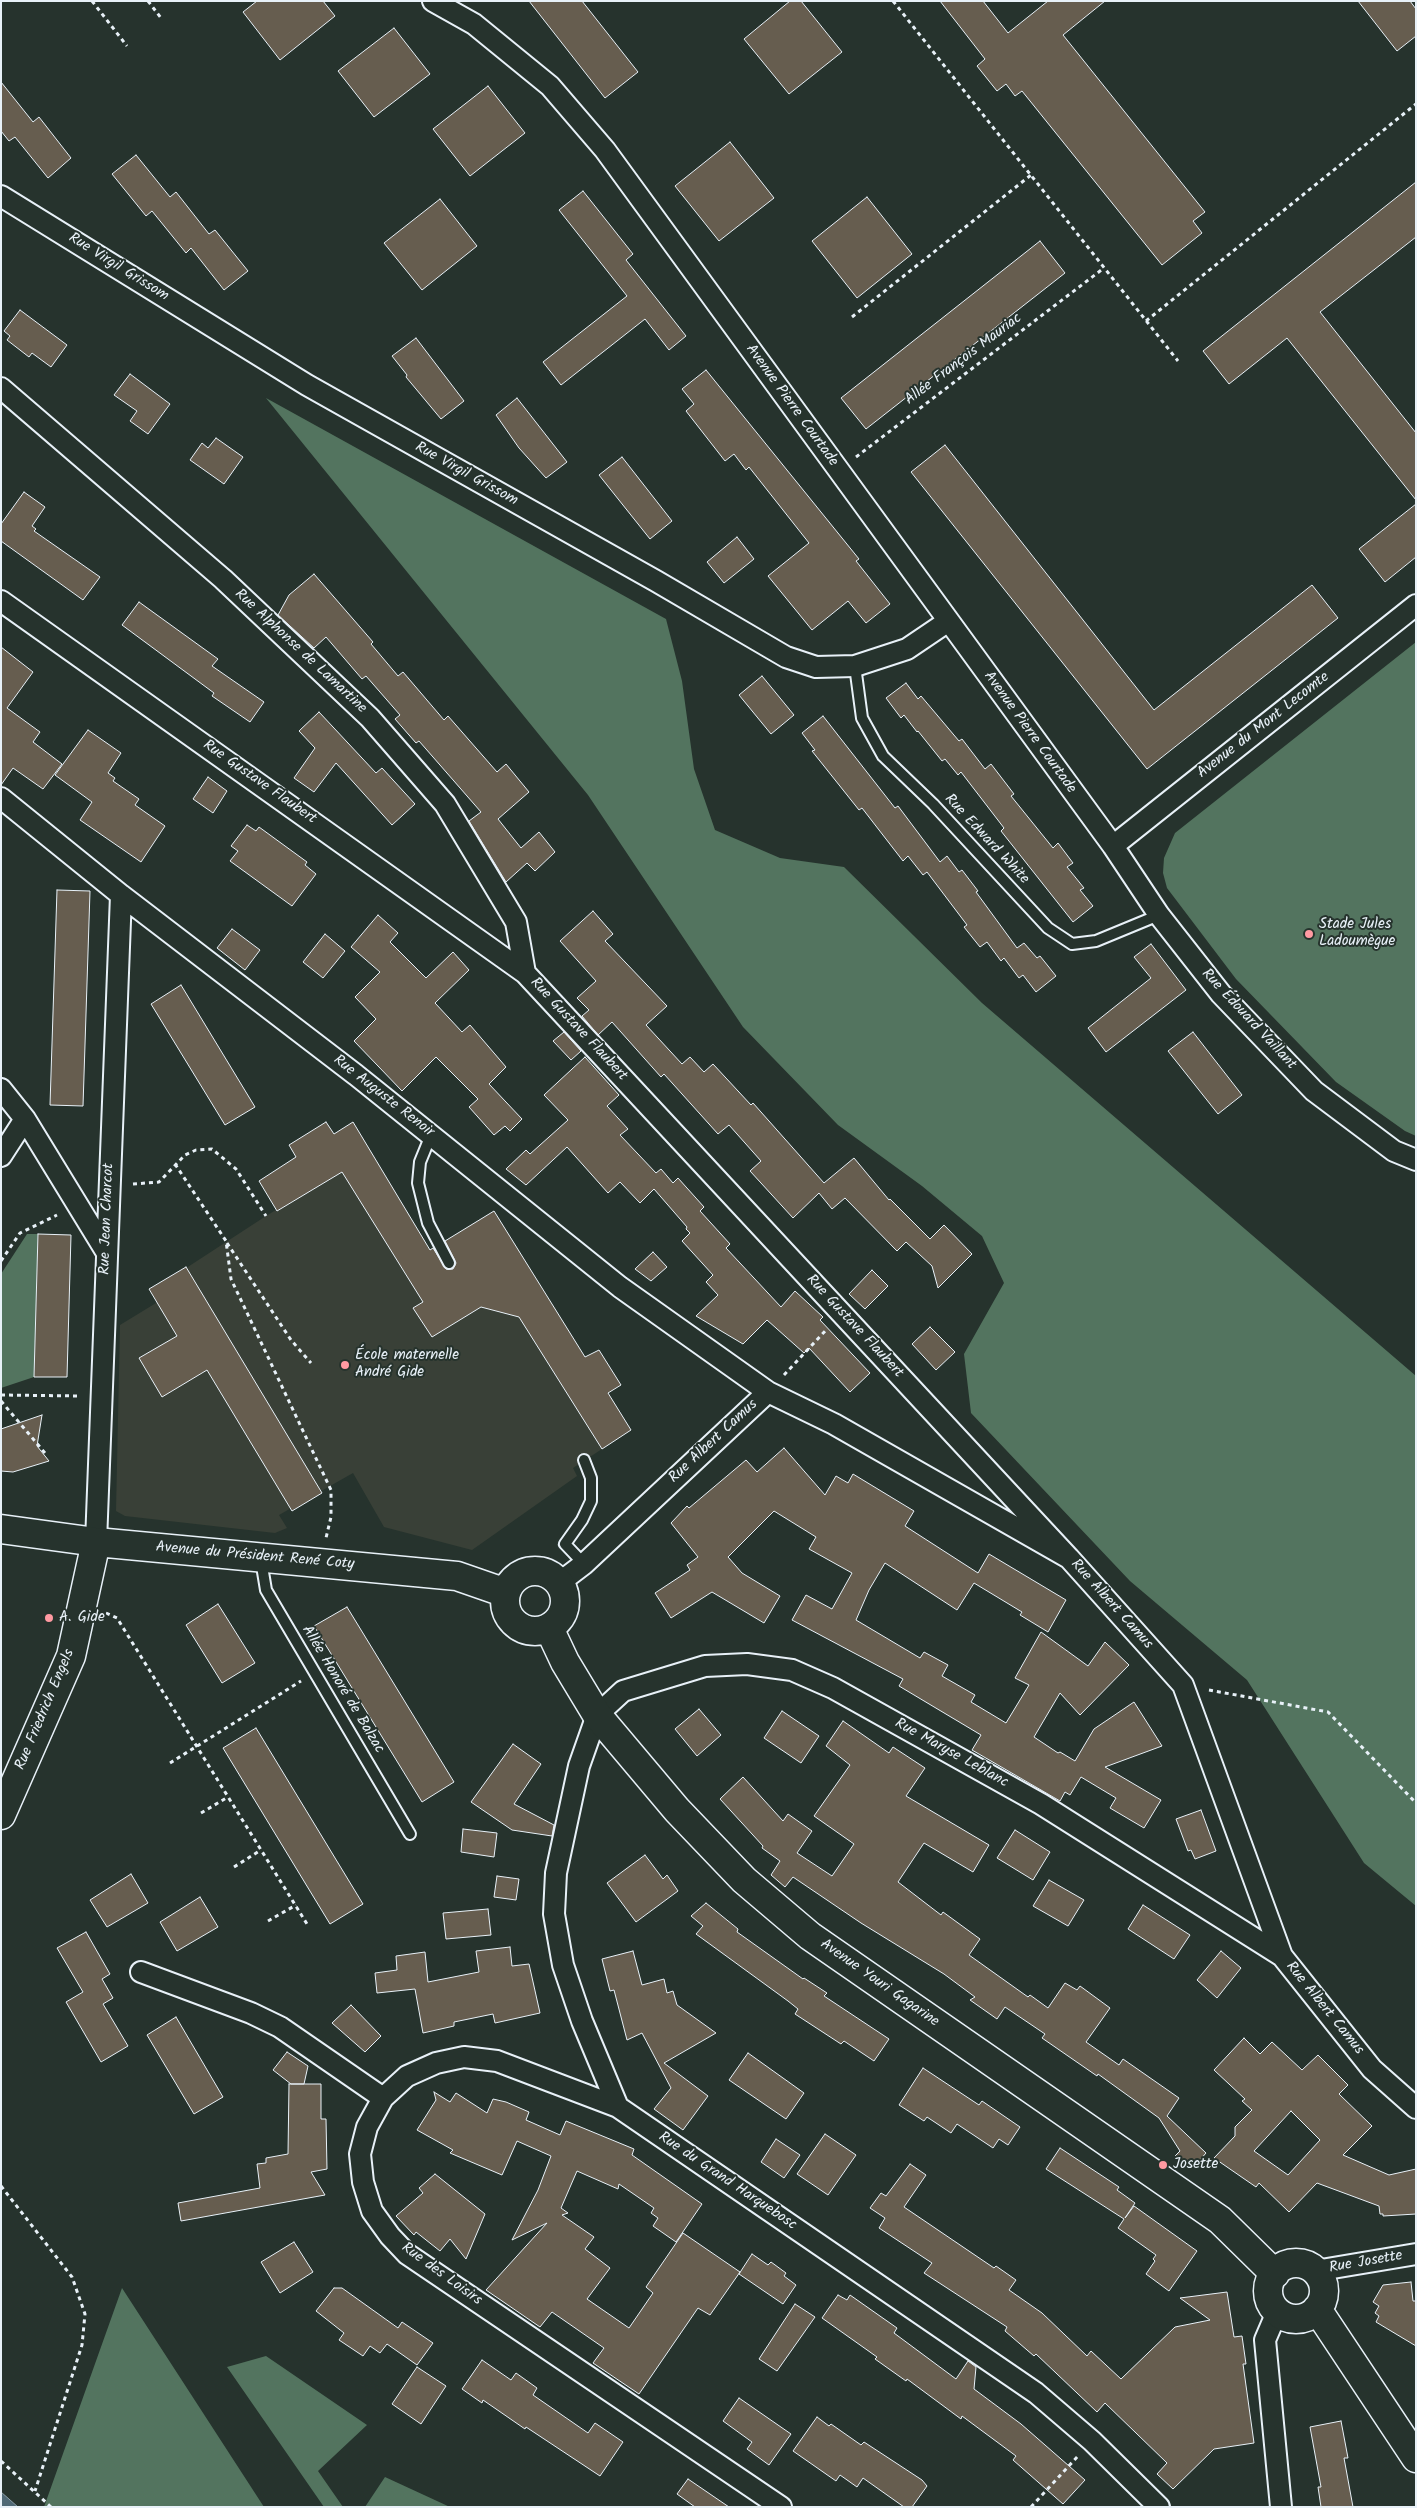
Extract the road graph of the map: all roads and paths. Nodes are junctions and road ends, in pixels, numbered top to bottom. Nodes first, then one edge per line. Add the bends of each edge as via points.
1 (92, 1) edge
2 (148, 1) edge
3 (433, 1) edge
4 (893, 1) edge
5 (161, 18) dead end
6 (128, 46) dead end
7 (1416, 104) edge
8 (1031, 175) junction
9 (1, 196) edge
10 (1104, 268) junction
11 (852, 317) dead end
12 (1146, 321) junction
13 (1178, 361) dead end
14 (1, 388) edge
15 (838, 471) junction
16 (1, 601) edge
17 (1416, 606) edge
18 (948, 622) junction
19 (855, 666) junction
20 (1, 798) edge
21 (1113, 846) junction
22 (121, 895) junction
23 (1159, 915) junction
24 (525, 973) junction
25 (1, 1089) edge
26 (25, 1119) junction
27 (431, 1135) junction
28 (1, 1156) edge
29 (1416, 1160) edge
30 (175, 1164) junction
31 (110, 1184) junction
32 (78, 1205) junction
33 (266, 1216) dead end
34 (226, 1241) junction
35 (107, 1253) junction
36 (1, 1261) edge
37 (449, 1263) dead end
38 (842, 1313) junction
39 (311, 1364) dead end
40 (768, 1392) junction
41 (1, 1395) edge
42 (101, 1396) junction
43 (1, 1401) edge
44 (45, 1453) dead end
45 (584, 1460) dead end
46 (1, 1529) edge
47 (96, 1542) junction
48 (260, 1558) junction
49 (1069, 1558) junction
50 (320, 1563) junction
51 (584, 1564) junction
52 (559, 1583) junction
53 (506, 1593) junction
54 (83, 1602) junction
55 (549, 1628) junction
56 (314, 1672) junction
57 (1183, 1685) junction
58 (597, 1715) junction
59 (197, 1747) junction
60 (170, 1763) dead end
61 (228, 1797) junction
62 (1416, 1803) edge
63 (201, 1813) dead end
64 (1, 1816) edge
65 (410, 1834) dead end
66 (261, 1850) junction
67 (234, 1867) dead end
68 (296, 1905) junction
69 (268, 1921) dead end
70 (307, 1924) dead end
71 (1282, 1956) junction
72 (141, 1972) dead end
73 (383, 2098) junction
74 (618, 2107) junction
75 (1416, 2108) edge
76 (1, 2186) edge
77 (1416, 2254) edge
78 (1316, 2271) junction
79 (1275, 2274) junction
80 (1318, 2309) junction
81 (1277, 2312) junction
82 (1092, 2442) junction
83 (1416, 2458) edge
84 (1, 2461) edge
85 (35, 2491) junction
86 (51, 2507) edge
87 (780, 2507) edge
88 (1031, 2507) edge
89 (1159, 2507) edge
90 (1281, 2507) edge

1 - 6 path
2 - 5 path
3 - 15 street, Avenue Pierre Courtade via 474,24 550,86 590,132
4 - 8 path
7 - 12 path
8 - 10 path
8 - 11 path
9 - 19 street, Rue Virgil Grissom via 307,385 786,657 816,667
10 - 12 path
10 - 15 path, Allée François Mauriac
12 - 13 path
14 - 24 street, Rue Alphonse de Lamartine via 210,568 370,718 450,812 516,922
15 - 18 street, Avenue Pierre Courtade
16 - 24 street, Rue Gustave Flaubert
17 - 21 street, Avenue du Mont Lecomte
18 - 19 street, Rue Virgil Grissom via 907,649
18 - 21 street, Avenue Pierre Courtade
19 - 23 lane, Rue Edward White via 862,718 883,756 1048,928 1072,944 1096,941
20 - 22 street, Rue Auguste Renoir
21 - 23 street, Rue Édouard Vaillant
22 - 27 street, Rue Auguste Renoir
22 - 31 street, Rue Jean Charcot
23 - 29 street, Rue Édouard Vaillant via 1220,994 1314,1090 1394,1151
24 - 38 street, Rue Gustave Flaubert
25 - 26 street
26 - 28 street
26 - 32 street
27 - 37 lane via 420,1162 418,1183 428,1222
27 - 40 street, Rue Auguste Renoir via 620,1287
30 - 31 path via 166,1177 153,1184
30 - 33 path via 196,1150 212,1149 236,1169
30 - 34 path
31 - 35 street, Rue Jean Charcot
32 - 35 street
32 - 36 path via 20,1233
34 - 39 path via 291,1340
34 - 50 path via 232,1279 330,1490 331,1517
35 - 42 street, Rue Jean Charcot
38 - 40 path
38 - 49 street, Rue Gustave Flaubert
40 - 49 street, Rue Albert Camus via 834,1424
40 - 51 street, Rue Albert Camus
41 - 42 path
42 - 47 street, Rue Jean Charcot
43 - 44 path
45 - 51 lane via 591,1478 590,1501 582,1520 565,1544
46 - 47 street, Avenue du Président René Coty
47 - 48 street, Avenue du Président René Coty
47 - 54 street, Rue Friedrich Engels
48 - 50 street, Avenue du Président René Coty
48 - 56 lane, Allée Honoré de Balzac via 266,1590
49 - 57 street, Rue Albert Camus
50 - 53 street, Avenue du Président René Coty via 457,1576
51 - 52 street, Rue Albert Camus
52 - 53 street via 546,1573 530,1572 515,1579
52 - 55 street via 565,1599 564,1608
53 - 55 street via 506,1610 516,1625 532,1631
54 - 59 path via 116,1618
54 - 64 street, Rue Friedrich Engels via 72,1656
55 - 58 street, Avenue Youri Gagarine
56 - 59 path
56 - 65 lane, Allée Honoré de Balzac
57 - 62 path via 1328,1712
57 - 71 street, Rue Albert Camus
58 - 71 street, Rue Maryse Leblanc via 623,1691 705,1666 747,1664 792,1670 833,1688 1041,1804
58 - 74 street via 579,1766 556,1873 554,1914 563,1965 582,2021
58 - 79 street, Avenue Youri Gagarine via 677,1810 744,1880 810,1936 1220,2220
59 - 60 path
59 - 61 path
61 - 63 path
61 - 66 path
66 - 67 path
66 - 68 path
68 - 69 path
68 - 70 path
71 - 75 street, Rue Albert Camus via 1372,2069
72 - 73 street via 280,2027
73 - 74 street, Rue des Loisirs via 407,2076 436,2063 464,2057 497,2061
73 - 87 street, Rue des Loisirs via 367,2127 360,2154 363,2182 372,2211 407,2254
74 - 82 street, Rue du Grand Harquebosc via 1036,2393
76 - 85 path via 72,2277 85,2314 82,2345
77 - 78 street, Rue Josette
78 - 79 street via 1299,2264 1282,2268
78 - 80 street via 1324,2286
79 - 81 street via 1268,2294
80 - 81 street via 1302,2318 1285,2317
80 - 83 street
81 - 90 street via 1265,2340
82 - 88 path
82 - 89 street, Rue du Grand Harquebosc
84 - 85 path
85 - 86 path

